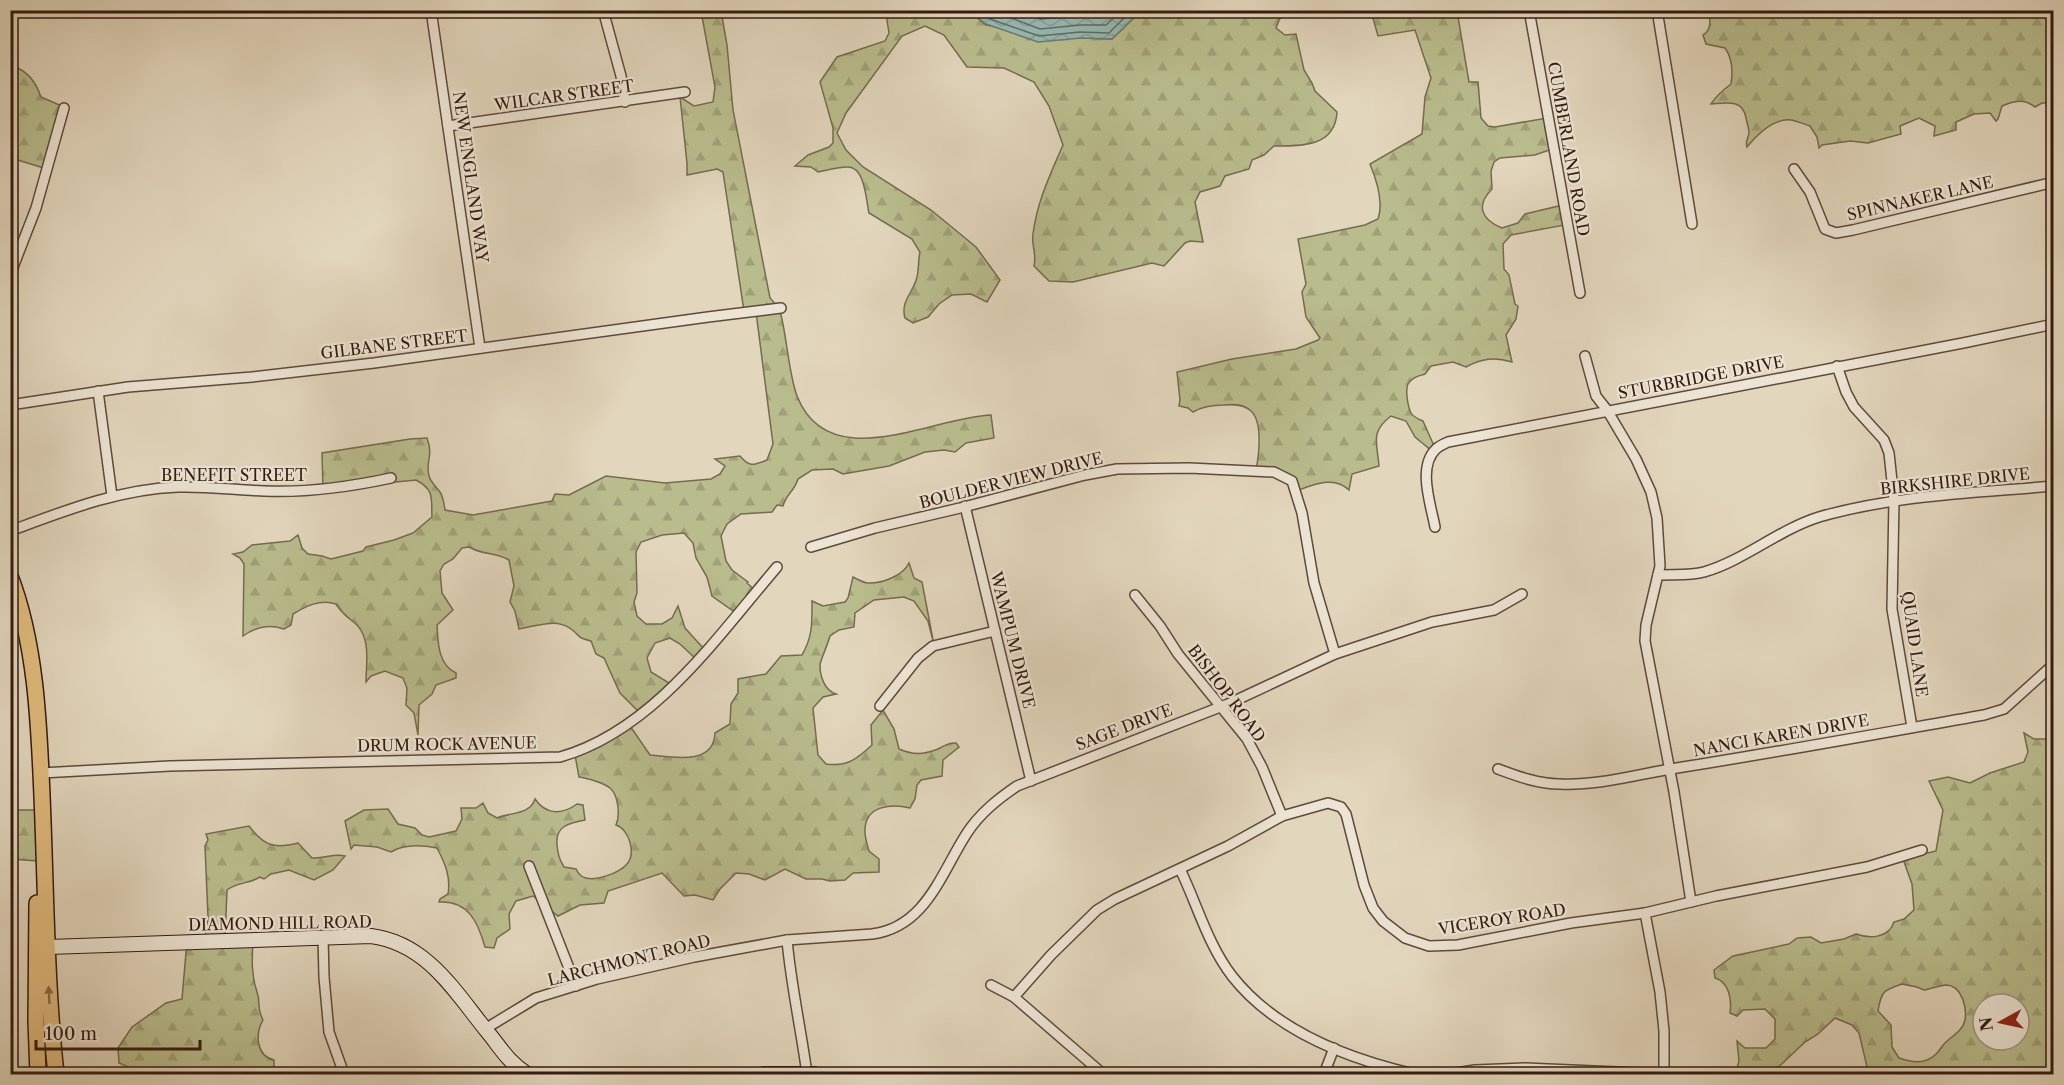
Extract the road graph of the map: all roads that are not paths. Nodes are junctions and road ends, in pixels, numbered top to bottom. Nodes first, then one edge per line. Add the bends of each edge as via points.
1 (431, 10) edge
2 (603, 10) edge
3 (1529, 10) edge
4 (1657, 10) edge
5 (685, 92) dead end
6 (625, 102) junction
7 (64, 108) dead end
8 (448, 126) junction
9 (1794, 169) dead end
10 (2054, 182) edge
11 (1692, 224) dead end
12 (10, 275) edge
13 (1580, 293) dead end
14 (781, 308) dead end
15 (2054, 324) edge
16 (480, 348) junction
17 (1585, 356) dead end
18 (1837, 366) junction
19 (98, 391) junction
20 (10, 405) edge
21 (1607, 410) junction
22 (391, 478) dead end
23 (2054, 486) edge
24 (112, 496) junction
25 (1894, 500) junction
26 (965, 506) junction
27 (1435, 527) dead end
28 (10, 531) edge
29 (811, 547) dead end
30 (777, 567) dead end
31 (1658, 575) junction
32 (10, 576) edge
33 (1522, 594) dead end
34 (1135, 595) dead end
35 (995, 631) junction
36 (1335, 654) junction
37 (2054, 664) edge
38 (880, 706) dead end
39 (1221, 706) junction
40 (1912, 727) junction
41 (1497, 769) dead end
42 (1669, 769) junction
43 (41, 773) junction
44 (1031, 781) junction
45 (1282, 816) junction
46 (1922, 850) dead end
47 (530, 866) dead end
48 (1180, 869) junction
49 (1691, 902) junction
50 (1644, 913) junction
51 (323, 937) junction
52 (787, 940) junction
53 (42, 948) junction
54 (991, 985) dead end
55 (576, 986) junction
56 (1014, 997) junction
57 (485, 1029) junction
58 (1334, 1048) junction
59 (38, 1074) edge
60 (56, 1074) edge
61 (344, 1074) edge
62 (527, 1074) edge
63 (764, 1074) edge
64 (811, 1074) edge
65 (1103, 1074) edge
66 (1324, 1074) edge
67 (1414, 1074) edge
68 (1450, 1074) edge
69 (1664, 1074) edge

1 - 8 street, NEW ENGLAND WAY
2 - 6 street
3 - 13 street, CUMBERLAND ROAD
4 - 11 street
5 - 6 street, WILCAR STREET
6 - 8 street, WILCAR STREET
7 - 12 street via 36,208
8 - 16 street, NEW ENGLAND WAY
9 - 10 street, SPINNAKER LANE via 1810,192 1825,229 1836,233
14 - 16 street, GILBANE STREET
15 - 18 street, STURBRIDGE DRIVE
16 - 19 street, GILBANE STREET via 252,377
17 - 21 street via 1596,396
18 - 21 street, STURBRIDGE DRIVE
18 - 25 street, QUAID LANE via 1854,407 1887,447
19 - 20 street, GILBANE STREET
19 - 24 street
21 - 27 street, STURBRIDGE DRIVE via 1448,442 1435,450 1428,462 1427,482
21 - 31 street via 1651,492 1660,544
22 - 24 street, BENEFIT STREET via 313,491 175,487
23 - 25 street, BIRKSHIRE DRIVE
24 - 28 street, BENEFIT STREET
25 - 31 street, BIRKSHIRE DRIVE via 1809,520 1731,563 1701,573
25 - 40 street, QUAID LANE via 1892,609
26 - 29 street, BOULDER VIEW DRIVE
26 - 35 street, WAMPUM DRIVE
26 - 36 street, BOULDER VIEW DRIVE via 1117,469 1274,472 1292,479 1314,583
30 - 43 street, DRUM ROCK AVENUE via 671,690 627,724 584,750 560,757 170,766
31 - 42 street via 1645,641
32 - 43 main road via 21,611 35,694
33 - 36 street, SAGE DRIVE via 1494,610 1432,622
34 - 39 street, BISHOP ROAD
35 - 38 street via 933,646 918,658
35 - 44 street, WAMPUM DRIVE
36 - 39 street, SAGE DRIVE
37 - 40 street, NANCI KAREN DRIVE via 2004,709
39 - 44 street, SAGE DRIVE
39 - 45 street, BISHOP ROAD via 1247,739
40 - 42 street, NANCI KAREN DRIVE
41 - 42 street, NANCI KAREN DRIVE via 1558,784 1597,783
42 - 49 street
43 - 53 main road
44 - 52 street, SAGE DRIVE via 992,804 968,832 926,900 899,927 872,934
45 - 48 street, VICEROY ROAD
45 - 50 street, VICEROY ROAD via 1328,803 1341,807 1373,908 1406,938 1429,946 1458,945
46 - 49 street, VICEROY ROAD via 1867,867
47 - 55 street
48 - 56 street, VICEROY ROAD via 1097,910
48 - 58 street via 1209,937 1232,975 1256,1001 1296,1029
49 - 50 street, VICEROY ROAD
50 - 69 street via 1660,992
51 - 53 street, DIAMOND HILL ROAD
51 - 57 street, DIAMOND HILL ROAD via 386,938 414,950 445,978
51 - 61 street via 329,1032
52 - 55 street, LARCHMONT ROAD via 694,957
52 - 64 street
53 - 59 main road
60 -> 53 main road
54 - 56 street
55 - 57 street, LARCHMONT ROAD via 536,998
56 - 65 street
57 - 62 street, DIAMOND HILL ROAD via 512,1064
58 - 66 street
58 - 67 street
63 - 64 street
68 - 69 street via 1526,1068

